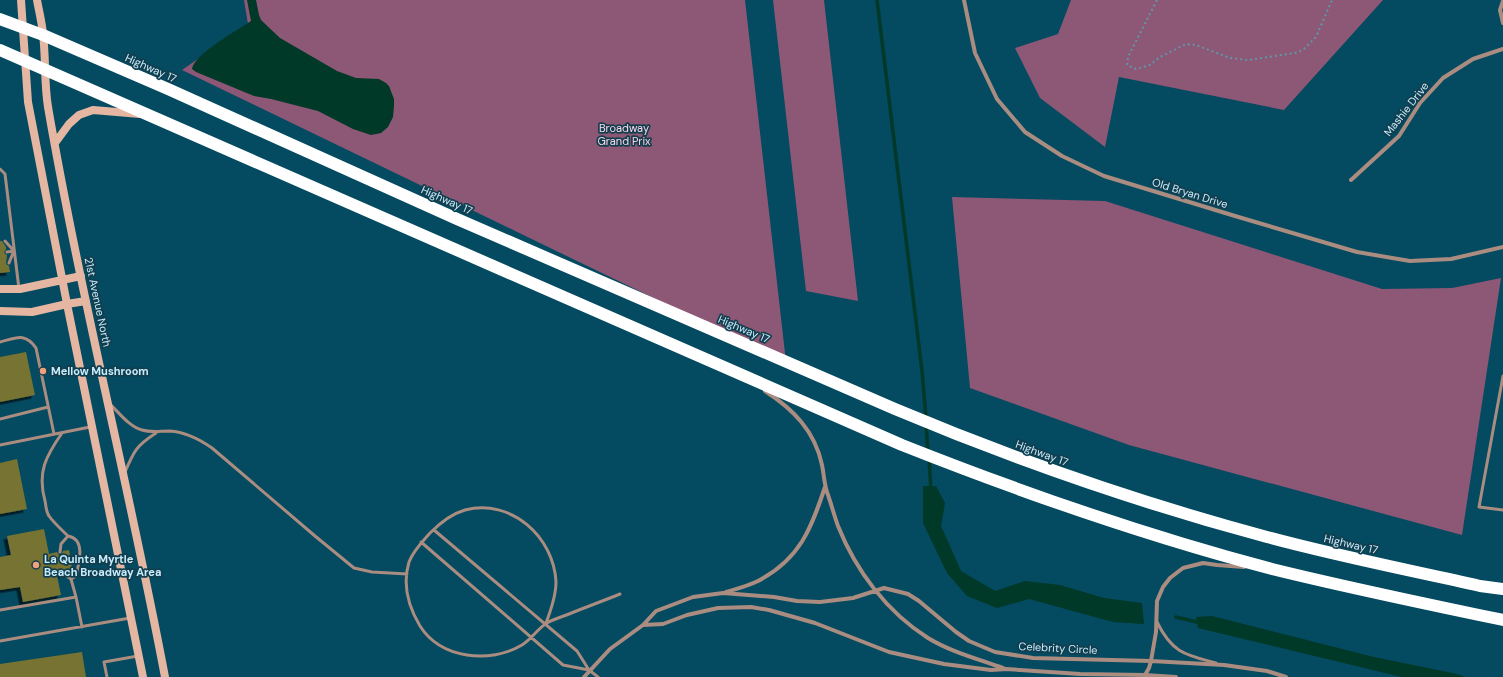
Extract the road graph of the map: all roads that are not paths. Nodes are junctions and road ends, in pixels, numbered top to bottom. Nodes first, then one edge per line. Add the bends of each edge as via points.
1 (21, 0) edge
2 (38, 0) edge
3 (964, 0) edge
4 (1503, 1) edge
5 (0, 19) edge
6 (1503, 23) edge
7 (22, 28) junction
8 (43, 35) junction
9 (1503, 49) edge
10 (0, 50) edge
11 (25, 61) junction
12 (45, 69) junction
13 (148, 114) junction
14 (55, 143) junction
15 (0, 169) edge
16 (1351, 180) dead end
17 (5, 241) dead end
18 (1503, 247) edge
19 (14, 251) junction
20 (7, 252) dead end
21 (9, 263) dead end
22 (81, 276) junction
23 (63, 280) junction
24 (0, 289) edge
25 (19, 289) junction
26 (86, 301) junction
27 (67, 304) junction
28 (0, 311) edge
29 (0, 342) edge
30 (742, 375) junction
31 (1503, 376) edge
32 (108, 403) junction
33 (48, 407) junction
34 (0, 419) edge
35 (92, 426) junction
36 (62, 432) junction
37 (156, 433) junction
38 (54, 434) junction
39 (0, 444) edge
40 (124, 474) junction
41 (825, 486) junction
42 (1503, 510) edge
43 (434, 530) junction
44 (68, 536) junction
45 (421, 542) junction
46 (60, 552) dead end
47 (1271, 568) junction
48 (407, 574) junction
49 (65, 575) dead end
50 (71, 579) junction
51 (1503, 589) edge
52 (876, 590) junction
53 (723, 593) junction
54 (620, 594) dead end
55 (76, 597) junction
56 (0, 610) edge
57 (130, 618) junction
58 (1503, 620) edge
59 (1156, 622) junction
60 (546, 623) junction
61 (643, 625) junction
62 (82, 627) junction
63 (532, 638) junction
64 (0, 641) edge
65 (138, 656) junction
66 (1151, 661) junction
67 (1224, 665) junction
68 (1006, 669) junction
69 (589, 670) junction
70 (1145, 675) junction
71 (107, 677) edge
72 (143, 677) edge
73 (165, 677) edge
74 (584, 677) edge
75 (598, 677) edge
76 (1176, 677) edge
77 (1286, 677) edge

1 - 7 main road
2 - 8 main road, 21st Avenue North
3 - 18 street, Old Bryan Drive via 975,53 997,99 1025,132 1062,156 1104,176 1357,252 1410,261 1451,259
4 - 6 street via 1500,10
5 - 7 highway, Highway 17
7 - 8 highway, Highway 17
7 - 11 main road
8 - 12 main road, 21st Avenue North
8 - 51 highway, Highway 17 via 457,219 960,436 1092,484 1229,526 1343,556
9 - 16 street, Mashie Drive via 1473,58 1443,78 1420,104 1399,136
10 - 11 highway
11 - 12 highway
11 - 23 main road via 28,102
12 - 13 highway
12 - 14 main road, 21st Avenue North
13 - 14 main road via 93,110 79,115
13 - 30 highway
14 - 22 main road, 21st Avenue North
15 - 19 lane via 5,174
17 - 19 lane
19 - 20 lane
19 - 21 lane
19 - 25 lane
22 - 23 main road
22 - 26 main road, 21st Avenue North
23 - 25 main road
23 - 27 main road
24 - 25 main road
26 - 27 main road
26 - 32 main road, 21st Avenue North
27 - 28 main road via 32,312
27 - 35 main road
29 - 33 lane via 19,337 31,341 36,348
30 - 41 street via 797,415 814,442 822,465
30 - 47 highway via 964,470 1146,532
31 - 42 lane via 1480,507
32 - 37 lane via 130,424 141,430
32 - 40 main road, 21st Avenue North
33 - 34 lane
33 - 38 lane
35 - 36 lane
35 - 57 main road
36 - 38 lane
36 - 44 lane via 44,463 41,478 48,515
37 - 40 lane via 141,442
37 - 48 lane via 170,431 199,439 354,568
38 - 39 lane
40 - 73 main road, 21st Avenue North
41 - 52 street via 847,545 856,563
41 - 53 street via 813,522 801,544 785,562 756,582
43 - 45 lane
43 - 60 lane
43 - 60 lane via 455,514 475,508 510,514 526,524 540,537 552,560 556,583 552,610
44 - 46 lane via 61,544
44 - 50 lane via 73,537 80,548 76,576
45 - 48 lane via 409,563
45 - 63 lane
47 - 58 highway via 1376,594
47 - 59 street via 1203,563 1183,568 1163,587 1157,601
48 - 63 lane via 407,597 415,617 429,636 450,650 476,657 488,656 510,650
49 - 50 lane
50 - 55 lane
52 - 53 street, Celebrity Circle via 853,598 820,602
52 - 66 street, Celebrity Circle via 884,588 908,594 969,641 995,652 1033,658
52 - 68 street via 898,616 928,638
53 - 61 street, Celebrity Circle via 693,597 676,603 656,611
54 - 60 lane
55 - 56 lane
55 - 62 lane
57 - 62 lane
57 - 65 main road
59 - 66 street
59 - 67 lane via 1163,635 1180,652
60 - 63 lane
60 - 69 lane via 577,650
61 - 68 street via 664,624 718,608 752,607 815,623 889,652 978,669
61 - 69 street, Celebrity Circle via 610,649
62 - 64 lane
63 - 69 lane via 563,665
65 - 71 lane via 104,662
65 - 72 main road
66 - 67 street, Celebrity Circle
66 - 70 street
67 - 77 street, Celebrity Circle via 1267,671
68 - 70 street
69 - 74 street, Celebrity Circle
69 - 75 lane
70 - 76 street

